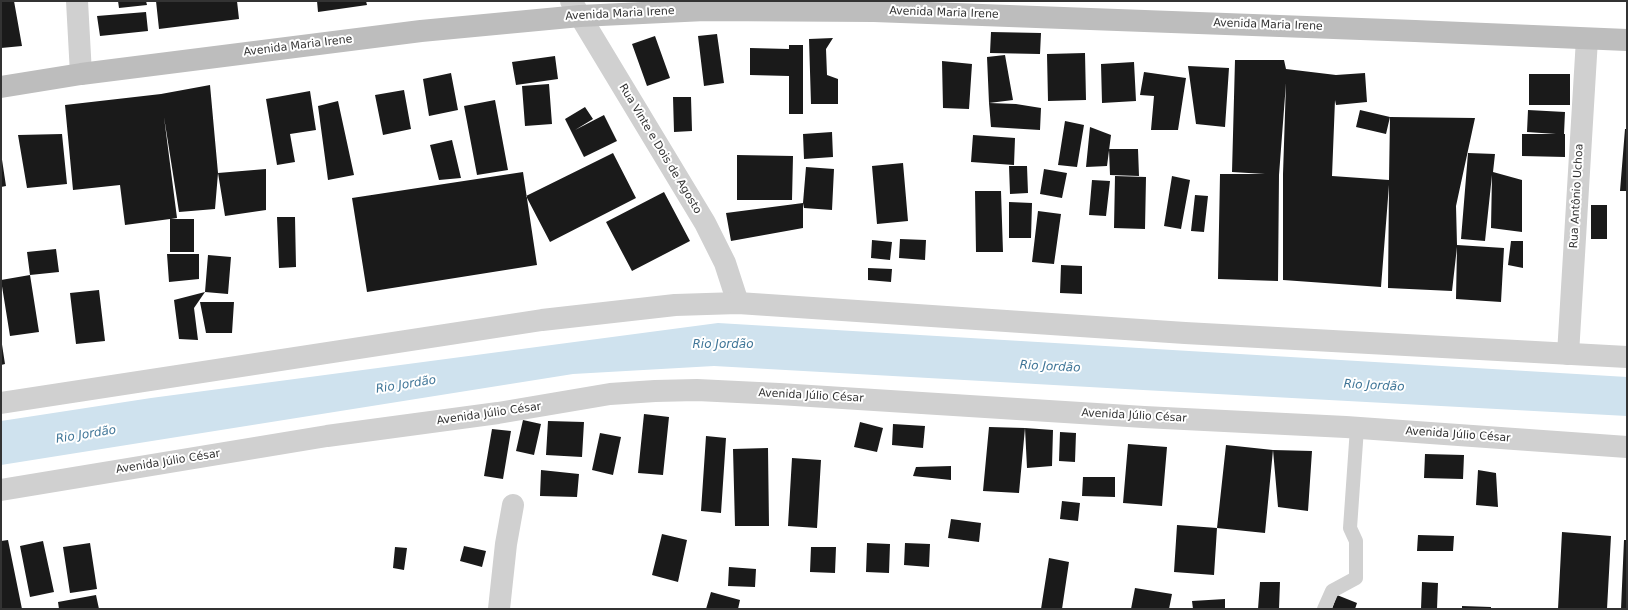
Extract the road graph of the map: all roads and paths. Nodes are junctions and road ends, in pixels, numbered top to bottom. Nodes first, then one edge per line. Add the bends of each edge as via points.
1 (77, 1) edge
2 (576, 8) edge
3 (1587, 38) junction
4 (1627, 40) edge
5 (81, 74) junction
6 (1, 87) edge
7 (738, 302) junction
8 (1568, 354) junction
9 (1627, 358) edge
10 (1, 403) edge
11 (1357, 428) junction
12 (1627, 447) edge
13 (1, 490) edge
14 (513, 505) dead end
15 (499, 609) edge
16 (1324, 609) edge

1 - 5 street
2 - 3 main road, Avenida Maria Irene via 874,11
2 - 5 main road, Avenida Maria Irene via 421,31
2 - 7 street, Rua Vinte e Dois de Agosto via 705,223 725,263
3 - 4 main road, Avenida Maria Irene
3 - 8 street, Rua Antônio Uchoa
5 - 6 main road, Avenida Maria Irene
7 - 8 street via 1186,333
7 - 10 street via 675,305 542,320
8 - 9 street
11 - 12 street, Avenida Júlio César
11 - 13 street, Avenida Júlio César via 697,390 655,391 610,394 498,413 327,436
11 - 16 lane via 1350,528 1356,541 1356,578 1332,591
14 - 15 street

